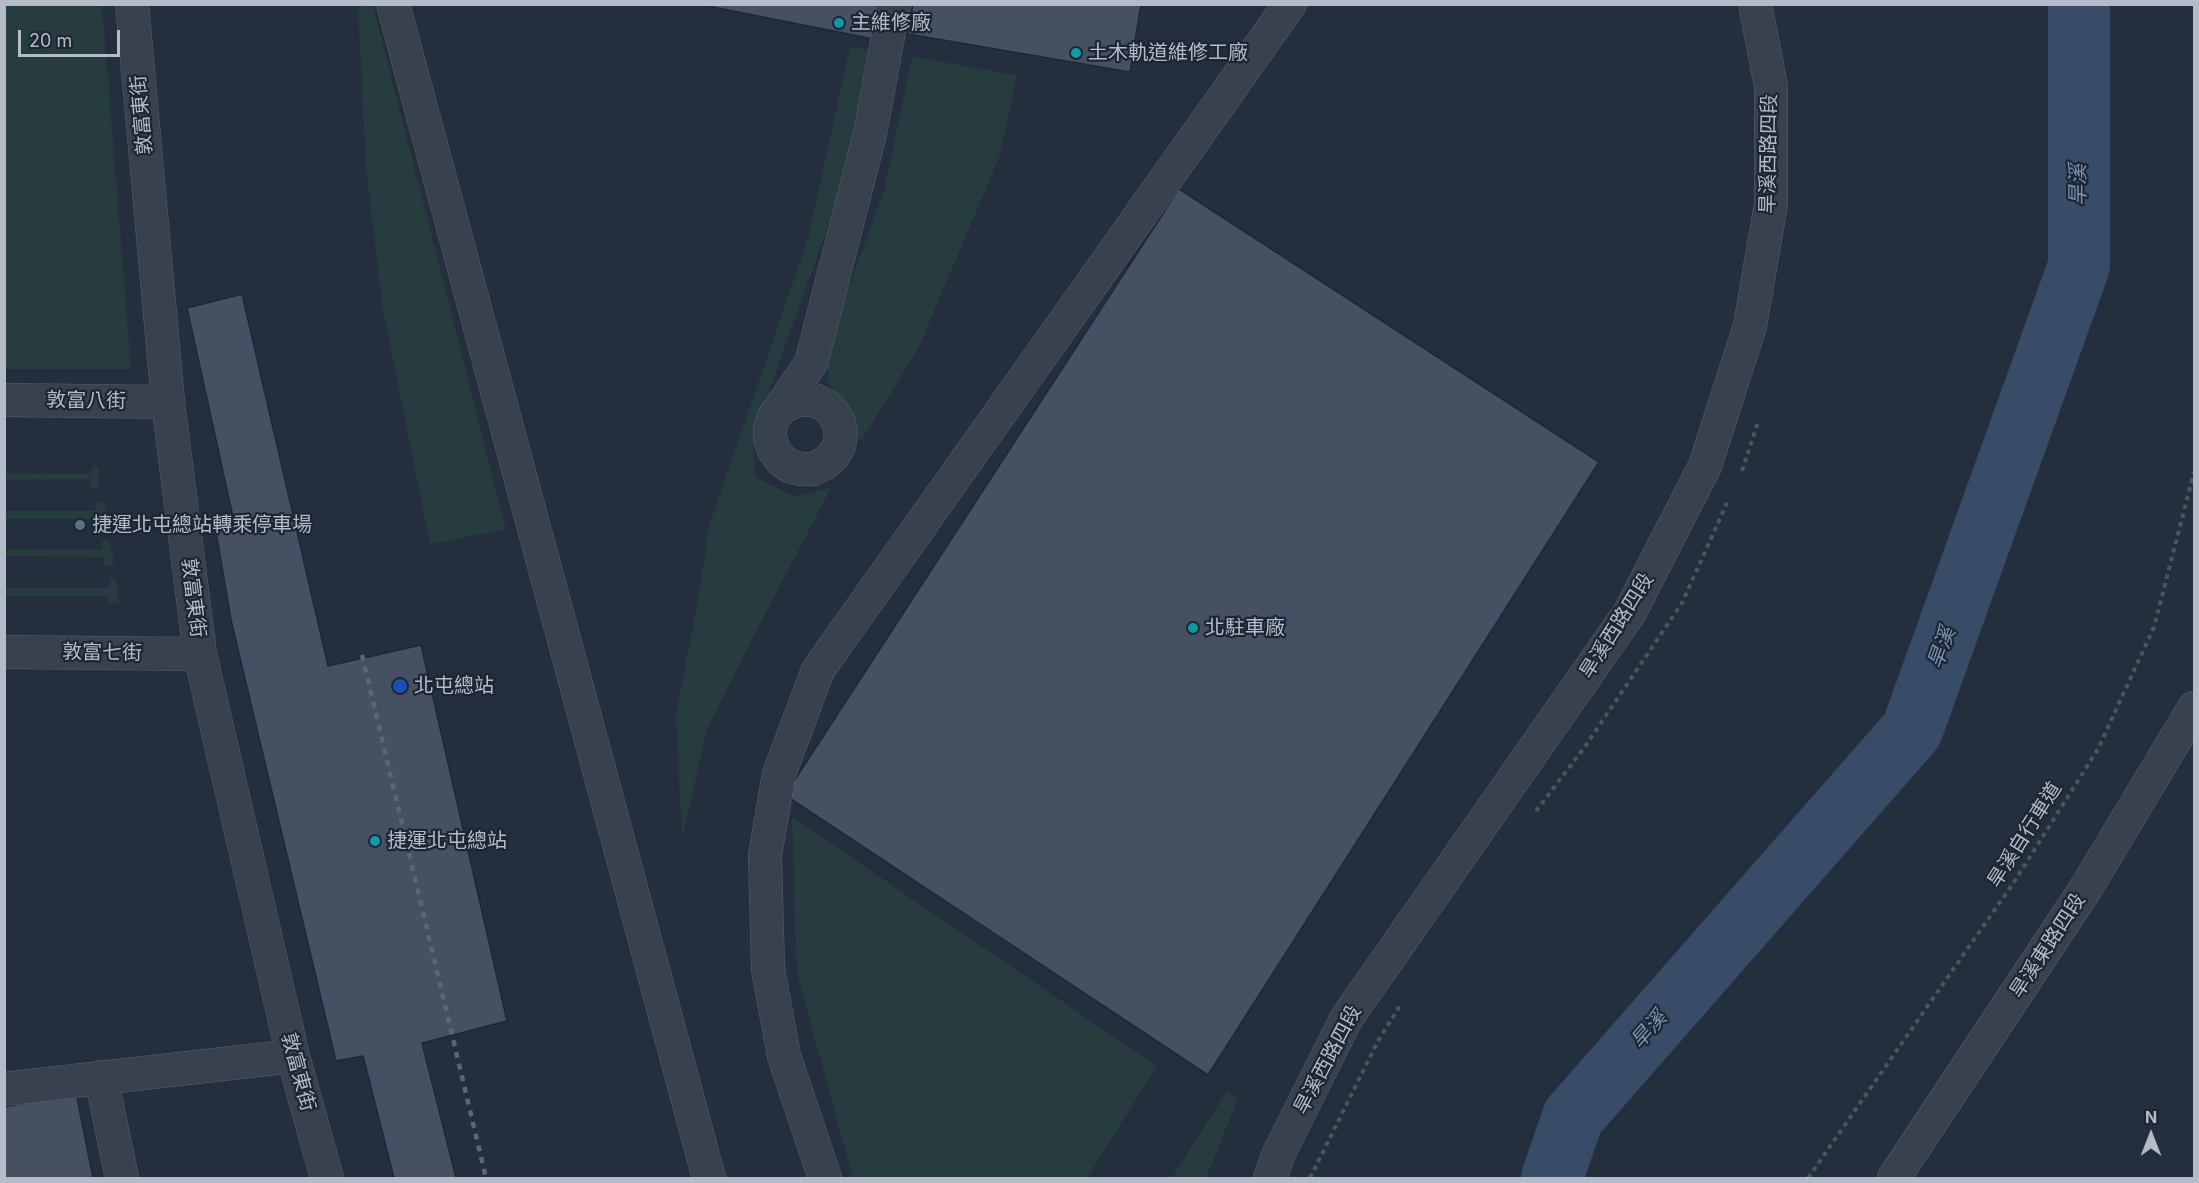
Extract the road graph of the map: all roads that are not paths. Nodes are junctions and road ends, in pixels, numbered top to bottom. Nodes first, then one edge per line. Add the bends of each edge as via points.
1 (132, 4) edge
2 (393, 4) edge
3 (894, 4) edge
4 (1290, 4) edge
5 (1755, 4) edge
6 (811, 363) junction
7 (4, 400) edge
8 (168, 402) junction
9 (825, 405) junction
10 (781, 408) junction
11 (4, 652) edge
12 (200, 654) junction
13 (2194, 708) edge
14 (293, 1056) junction
15 (101, 1077) junction
16 (4, 1089) edge
17 (122, 1179) edge
18 (327, 1179) edge
19 (709, 1179) edge
20 (825, 1179) edge
21 (1270, 1179) edge
22 (1894, 1179) edge

1 - 8 street, 敦富東街
2 - 19 street
3 - 6 street via 870,134
4 - 20 street via 818,670 779,774 765,855 768,969 784,1056
5 - 21 street, 旱溪西路四段 via 1771,86 1771,204 1750,326 1705,466 1630,612 1346,1019 1279,1153
6 - 9 street
6 - 10 street
7 - 8 street, 敦富八街
8 - 12 street, 敦富東街
9 - 10 street via 797,400
9 - 10 street via 839,423 839,446 824,464 813,469 790,466 774,450 770,428
11 - 12 street, 敦富七街
12 - 14 street, 敦富東街
13 - 22 street, 旱溪東路四段 via 2086,888
14 - 15 street
14 - 18 street, 敦富東街
15 - 16 street
15 - 17 street

